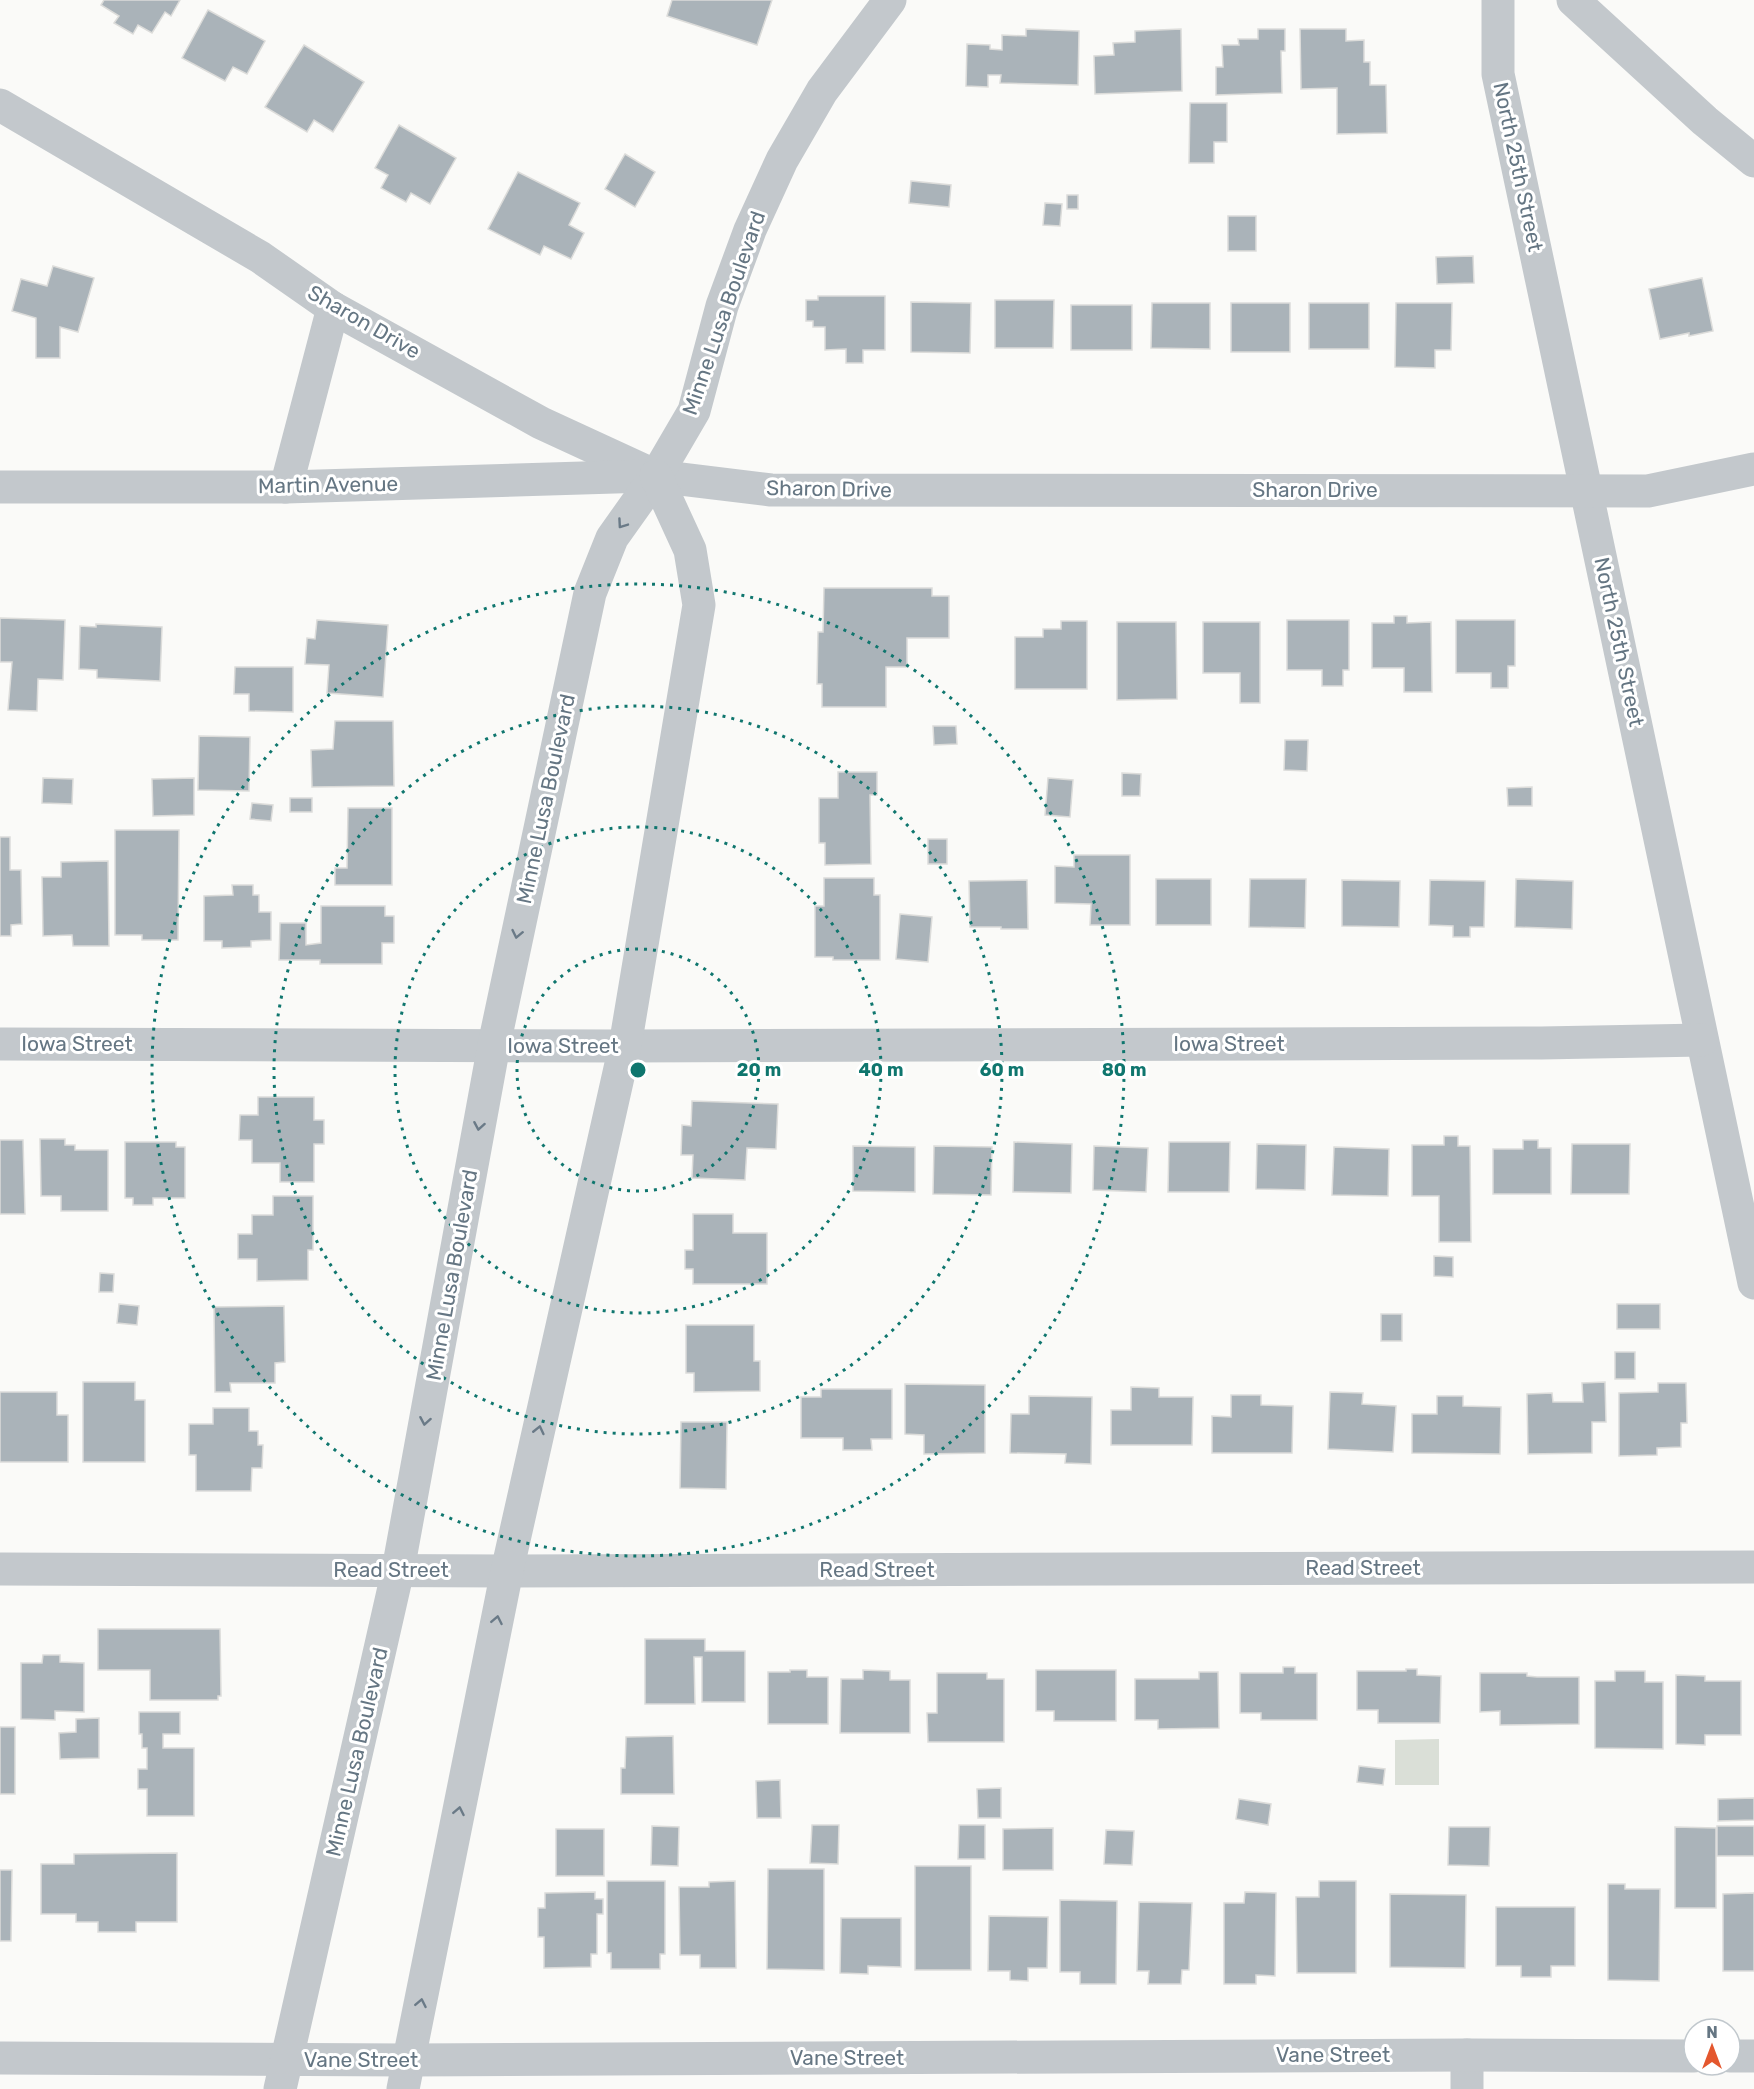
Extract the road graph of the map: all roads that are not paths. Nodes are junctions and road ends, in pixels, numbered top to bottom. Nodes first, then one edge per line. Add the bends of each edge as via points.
1 (890, 0) edge
2 (1498, 0) edge
3 (1573, 0) edge
4 (0, 105) edge
5 (1754, 161) edge
6 (333, 308) junction
7 (1754, 469) edge
8 (656, 476) junction
9 (0, 487) edge
10 (286, 487) junction
11 (1587, 490) junction
12 (1702, 1040) junction
13 (0, 1044) edge
14 (494, 1045) junction
15 (624, 1046) junction
16 (1754, 1283) edge
17 (1754, 1567) edge
18 (0, 1569) edge
19 (398, 1570) junction
20 (507, 1571) junction
21 (1467, 2055) junction
22 (1682, 2056) edge
23 (0, 2058) edge
24 (283, 2074) edge
25 (406, 2074) edge
26 (1467, 2089) edge

1 - 8 street, Minne Lusa Boulevard via 822,91 782,160 722,306 694,411
2 - 11 street, North 25th Street via 1498,74
3 - 5 street
4 - 6 street, Sharon Drive via 260,257
6 - 8 street, Sharon Drive via 541,423
6 - 10 street
7 - 11 street, Sharon Drive via 1648,491
8 - 10 street, Martin Avenue
8 - 11 street, Sharon Drive via 771,490
8 -> 14 street, Minne Lusa Boulevard via 612,538 590,593
8 - 15 street via 690,550 699,605
9 - 10 street, Martin Avenue
11 - 12 street, North 25th Street
12 - 15 street, Iowa Street
12 - 16 street, North 25th Street
13 - 14 street, Iowa Street
14 - 15 street, Iowa Street
14 -> 19 street, Minne Lusa Boulevard
20 -> 15 street
17 - 20 street, Read Street
18 - 19 street, Read Street
19 - 20 street, Read Street
19 - 24 street, Minne Lusa Boulevard
25 -> 20 street
21 - 22 street, Vane Street
21 - 25 street, Vane Street
21 - 26 street
23 - 24 street, Vane Street
24 - 25 street, Vane Street

